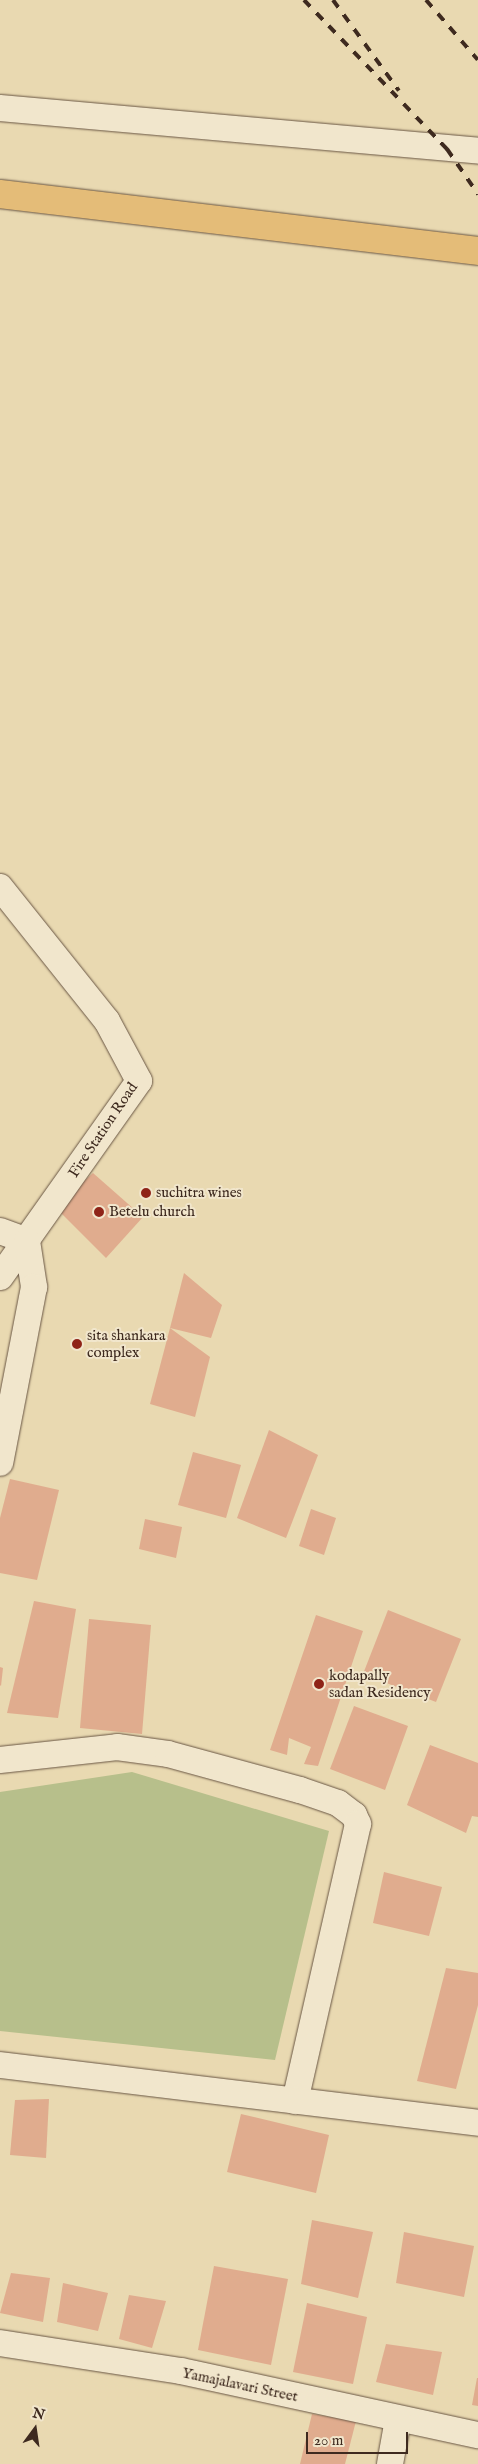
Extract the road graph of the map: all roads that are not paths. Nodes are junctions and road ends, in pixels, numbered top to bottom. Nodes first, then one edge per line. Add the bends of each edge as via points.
1 (0, 108) edge
2 (478, 151) edge
3 (0, 194) edge
4 (478, 251) edge
5 (0, 887) edge
6 (0, 1231) edge
7 (26, 1241) junction
8 (0, 1278) edge
9 (0, 1463) edge
10 (0, 1760) edge
11 (0, 2065) edge
12 (294, 2101) junction
13 (478, 2122) edge
14 (0, 2343) edge
15 (398, 2420) junction
16 (478, 2435) edge
17 (390, 2464) edge

1 - 2 street
3 - 4 highway
5 - 7 street, Fire Station Road via 107,1021 139,1080
6 - 7 street
7 - 8 street, Fire Station Road
7 - 9 street via 34,1287
10 - 12 street via 117,1747 168,1754 300,1790 338,1803 354,1815 358,1824
11 - 12 street
12 - 13 street
14 - 15 street, Yamajalavari Street via 181,2371
15 - 16 street, Yamajalavari Street
15 - 17 street

